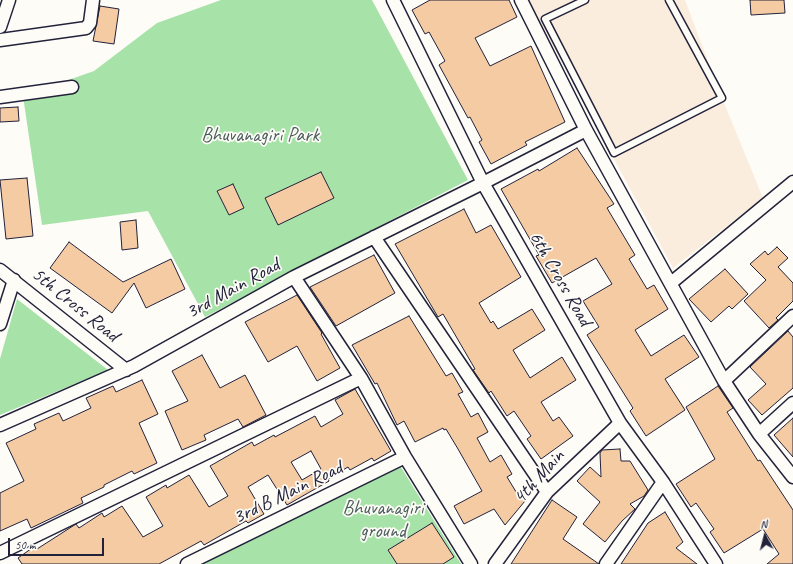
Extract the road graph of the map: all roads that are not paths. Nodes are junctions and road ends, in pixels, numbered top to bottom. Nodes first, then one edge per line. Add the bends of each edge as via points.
1 (9, 0) edge
2 (93, 0) edge
3 (393, 0) edge
4 (521, 0) edge
5 (585, 0) edge
6 (669, 0) edge
7 (0, 27) edge
8 (0, 40) edge
9 (72, 87) dead end
10 (0, 97) edge
11 (588, 102) junction
12 (575, 109) junction
13 (586, 130) junction
14 (793, 182) edge
15 (483, 183) junction
16 (374, 237) junction
17 (0, 270) edge
18 (294, 277) junction
19 (14, 280) junction
20 (671, 283) junction
21 (793, 316) edge
22 (0, 324) edge
23 (126, 370) junction
24 (361, 378) junction
25 (724, 381) junction
26 (793, 403) edge
27 (620, 423) junction
28 (0, 425) edge
29 (759, 434) junction
30 (405, 457) junction
31 (793, 477) edge
32 (663, 482) junction
33 (547, 492) junction
34 (0, 553) edge
35 (187, 564) edge
36 (471, 564) edge
37 (494, 564) edge
38 (606, 564) edge
39 (716, 564) edge

1 - 7 street
2 - 8 street via 90,23 86,28
3 - 15 street, 6th Cross Road
4 - 12 street
5 - 11 lane via 545,19
6 - 11 lane via 722,98 614,153
9 - 10 street
11 - 12 lane
12 - 13 street
13 - 15 street, 3rd Main Road
13 - 20 street
14 - 20 street
15 - 16 street, 3rd Main Road
15 - 27 street, 6th Cross Road
16 - 18 street, 3rd Main Road
16 - 33 street
17 - 19 street, 5th Cross Road
18 - 23 street, 3rd Main Road
18 - 24 street
19 - 22 street
19 - 23 street, 5th Cross Road
20 - 25 street
21 - 25 street
23 - 28 street, 3rd Main Road
24 - 30 street
24 - 34 street
25 - 29 street
26 - 29 street
27 - 32 street, 6th Cross Road
27 - 33 street, 4th Main
29 - 31 street
30 - 35 street, 3rd B Main Road
30 - 36 street
32 - 38 street
32 - 39 street, 6th Cross Road
33 - 37 street, 4th Main

